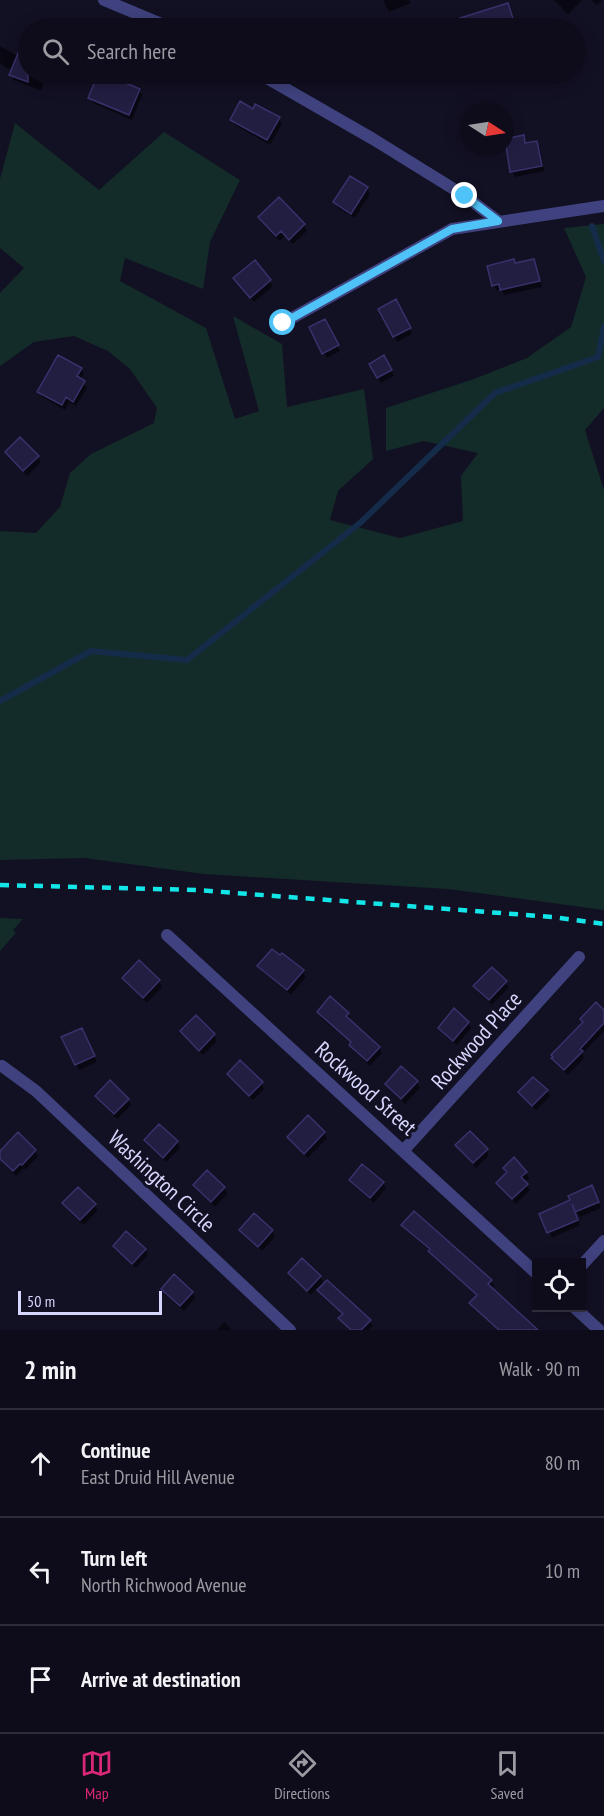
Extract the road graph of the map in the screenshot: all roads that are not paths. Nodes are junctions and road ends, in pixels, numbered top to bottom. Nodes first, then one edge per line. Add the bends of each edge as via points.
1 (104, 0) edge
2 (147, 18) edge
3 (277, 84) edge
4 (604, 206) edge
5 (498, 221) junction
6 (283, 323) dead end
7 (167, 935) dead end
8 (579, 957) dead end
9 (2, 1066) dead end
10 (404, 1150) junction
11 (604, 1240) edge
12 (586, 1260) edge
13 (532, 1268) edge
14 (579, 1312) edge
15 (290, 1330) edge
16 (599, 1330) edge

1 - 2 street
3 - 5 street via 454,189
4 - 5 street
5 - 6 street via 452,229
7 - 10 street, Rockwood Street
8 - 10 street, Rockwood Place
9 - 15 street, Washington Circle via 36,1091
10 - 13 street, Rockwood Street
11 - 12 street
14 - 16 street

